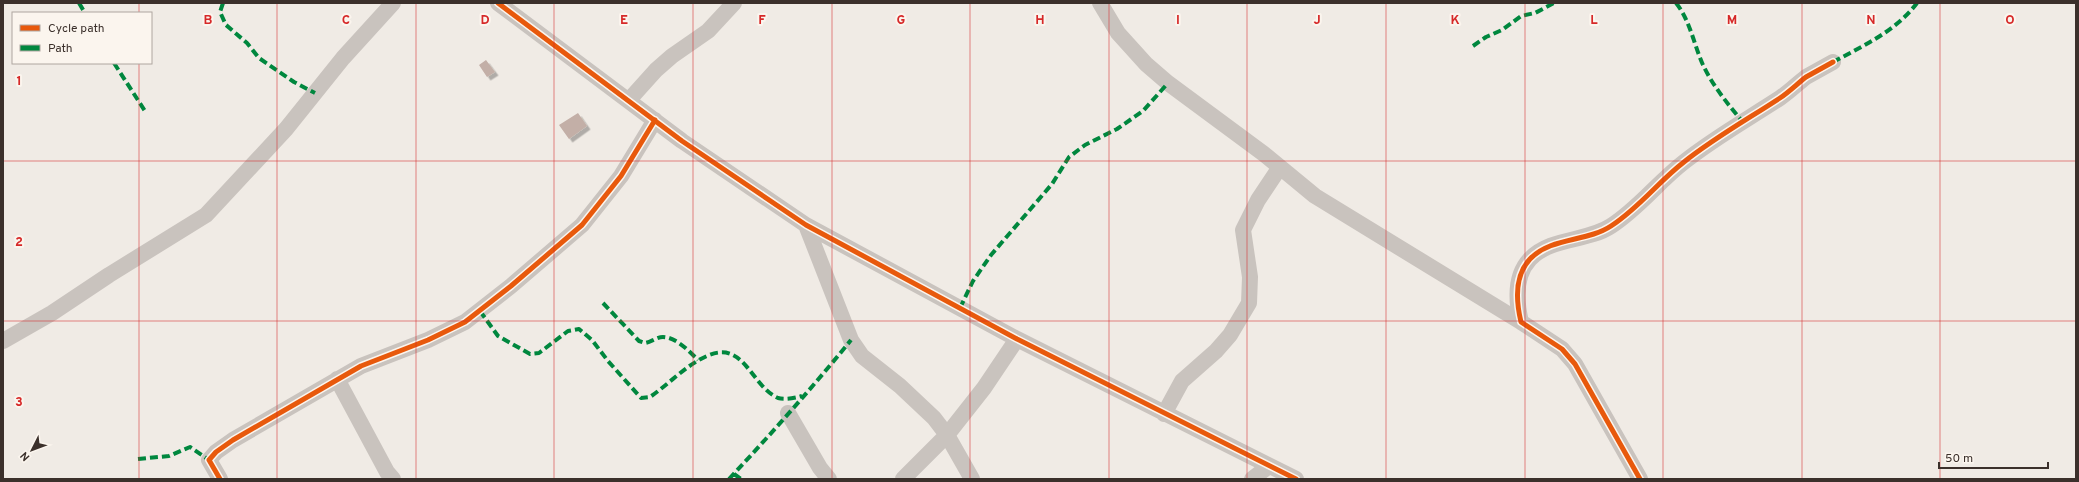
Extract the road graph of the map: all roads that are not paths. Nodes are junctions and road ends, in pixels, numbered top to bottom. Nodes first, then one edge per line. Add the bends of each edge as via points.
1 (393, 3) edge
2 (498, 3) edge
3 (734, 3) edge
4 (1100, 3) edge
5 (1833, 62) dead end
6 (629, 100) junction
7 (655, 120) junction
8 (1280, 167) junction
9 (806, 225) junction
10 (1521, 322) junction
11 (1017, 339) junction
12 (3, 341) edge
13 (337, 379) junction
14 (788, 413) dead end
15 (1164, 414) junction
16 (947, 435) junction
17 (1269, 466) junction
18 (220, 479) edge
19 (393, 479) edge
20 (829, 479) edge
21 (903, 479) edge
22 (972, 479) edge
23 (1252, 479) edge
24 (1296, 479) edge
25 (1640, 479) edge

1 - 12 street via 343,58 286,129 206,215 52,313
2 - 6 street
3 - 6 street via 708,31 656,70
4 - 8 street via 1118,33 1146,64
5 - 10 street via 1724,132 1682,163 1648,197 1610,227 1543,249 1531,258 1519,278 1517,306
6 - 7 street
7 - 9 street
7 - 13 street via 621,176 591,215 511,286 465,322 377,358
8 - 10 street via 1315,196
8 - 15 street via 1258,200 1243,230 1250,277 1249,303 1230,335 1182,381
9 - 11 street
9 - 16 street via 851,340 862,356 917,402
10 - 25 street via 1562,349 1575,364
11 - 15 street
11 - 16 street via 984,388
13 - 18 street via 216,452 209,460
13 - 19 street
14 - 20 street
15 - 17 street
16 - 21 street
16 - 22 street
17 - 23 street
17 - 24 street

